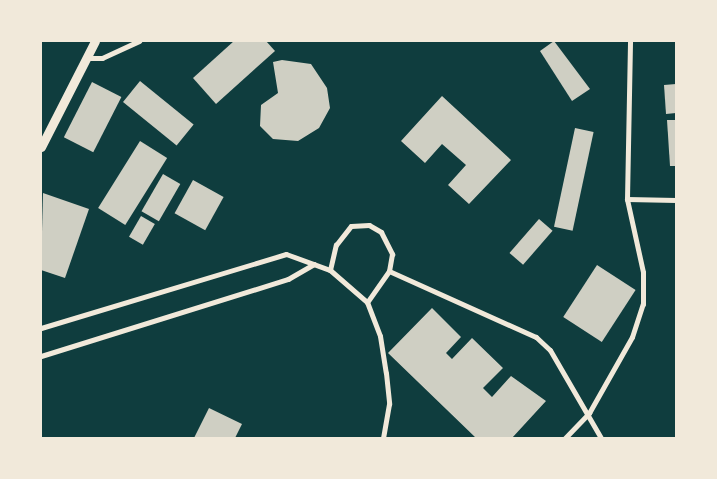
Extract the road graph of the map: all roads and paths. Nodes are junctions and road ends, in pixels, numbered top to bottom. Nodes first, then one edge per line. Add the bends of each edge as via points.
1 (95, 41) edge
2 (139, 41) edge
3 (630, 41) edge
4 (85, 58) junction
5 (41, 148) edge
6 (627, 199) junction
7 (676, 200) edge
8 (314, 264) junction
9 (330, 270) junction
10 (389, 271) junction
11 (367, 302) junction
12 (41, 328) edge
13 (41, 356) edge
14 (590, 413) junction
15 (383, 438) edge
16 (565, 438) edge
17 (601, 438) edge

1 - 4 street
2 - 4 street via 102,58
3 - 6 street
4 - 5 street
6 - 7 street
6 - 14 street via 643,272 643,304 632,338
8 - 9 street
8 - 12 street via 286,254
8 - 13 street via 288,279
9 - 10 street via 344,232 359,224 368,225 388,240
9 - 11 street
10 - 11 street
10 - 14 street via 536,337 550,350
11 - 15 street via 380,336 386,373 389,404
14 - 16 street
14 - 17 street

